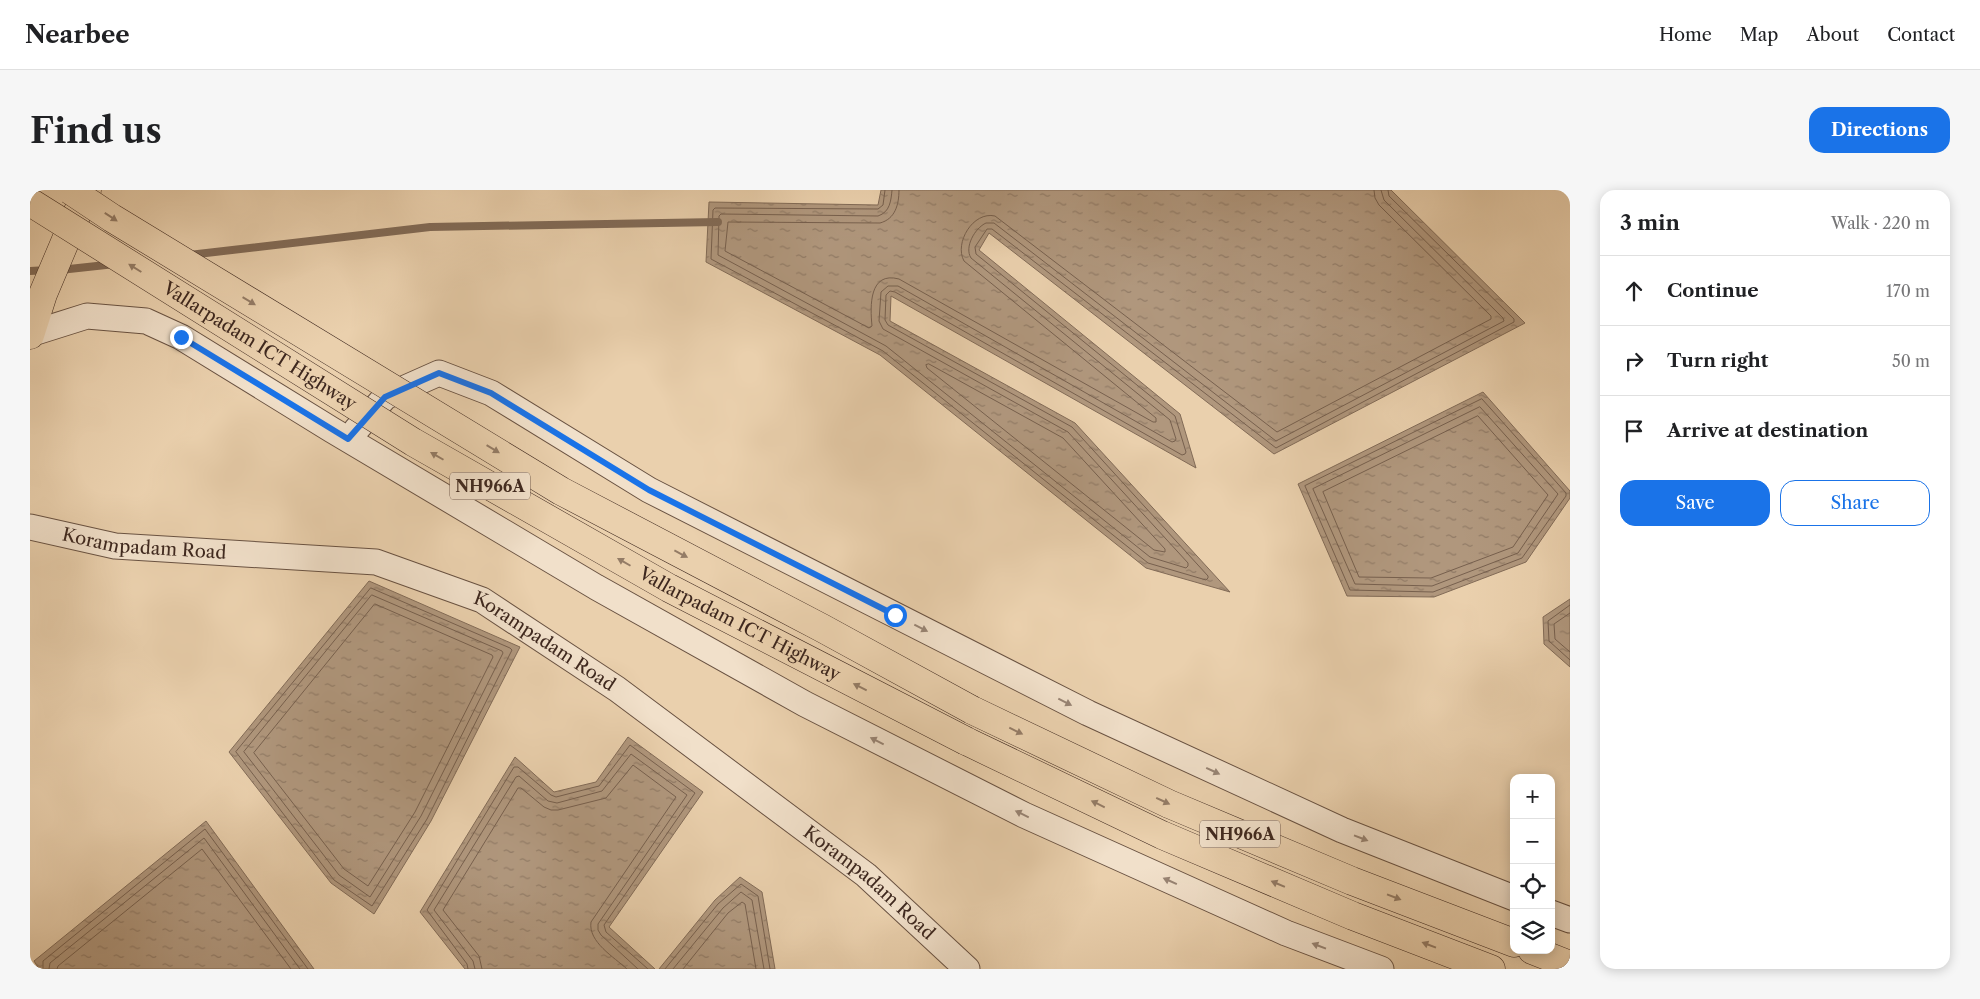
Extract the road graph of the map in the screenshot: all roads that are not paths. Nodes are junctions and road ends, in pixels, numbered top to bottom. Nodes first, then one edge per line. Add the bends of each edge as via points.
1 (70, 190) edge
2 (87, 190) edge
3 (30, 202) edge
4 (30, 334) edge
5 (348, 439) junction
6 (30, 527) edge
7 (1510, 896) edge
8 (1555, 914) edge
9 (1570, 920) edge
10 (1510, 941) edge
11 (1542, 954) edge
12 (1570, 965) edge
13 (967, 969) edge
14 (1381, 969) edge
15 (1491, 969) edge

1 -> 10 main road, Vallarpadam ICT Highway / NH966A, bridge via 561,490 972,710 1169,804 1352,881
2 - 4 main road, bridge via 43,294
15 -> 3 main road, Vallarpadam ICT Highway / NH966A, bridge via 1352,916 1162,835 966,741 669,588 413,442
4 - 5 street via 87,316 146,321 181,337
5 -> 7 street via 385,397 439,373 491,393 649,490 1088,713 1342,830
14 -> 5 street via 1286,933 1024,815 813,708 596,587
6 - 13 street, Korampadam Road via 115,546 376,562 482,600 617,689 866,875
8 - 9 street
11 - 12 main road

